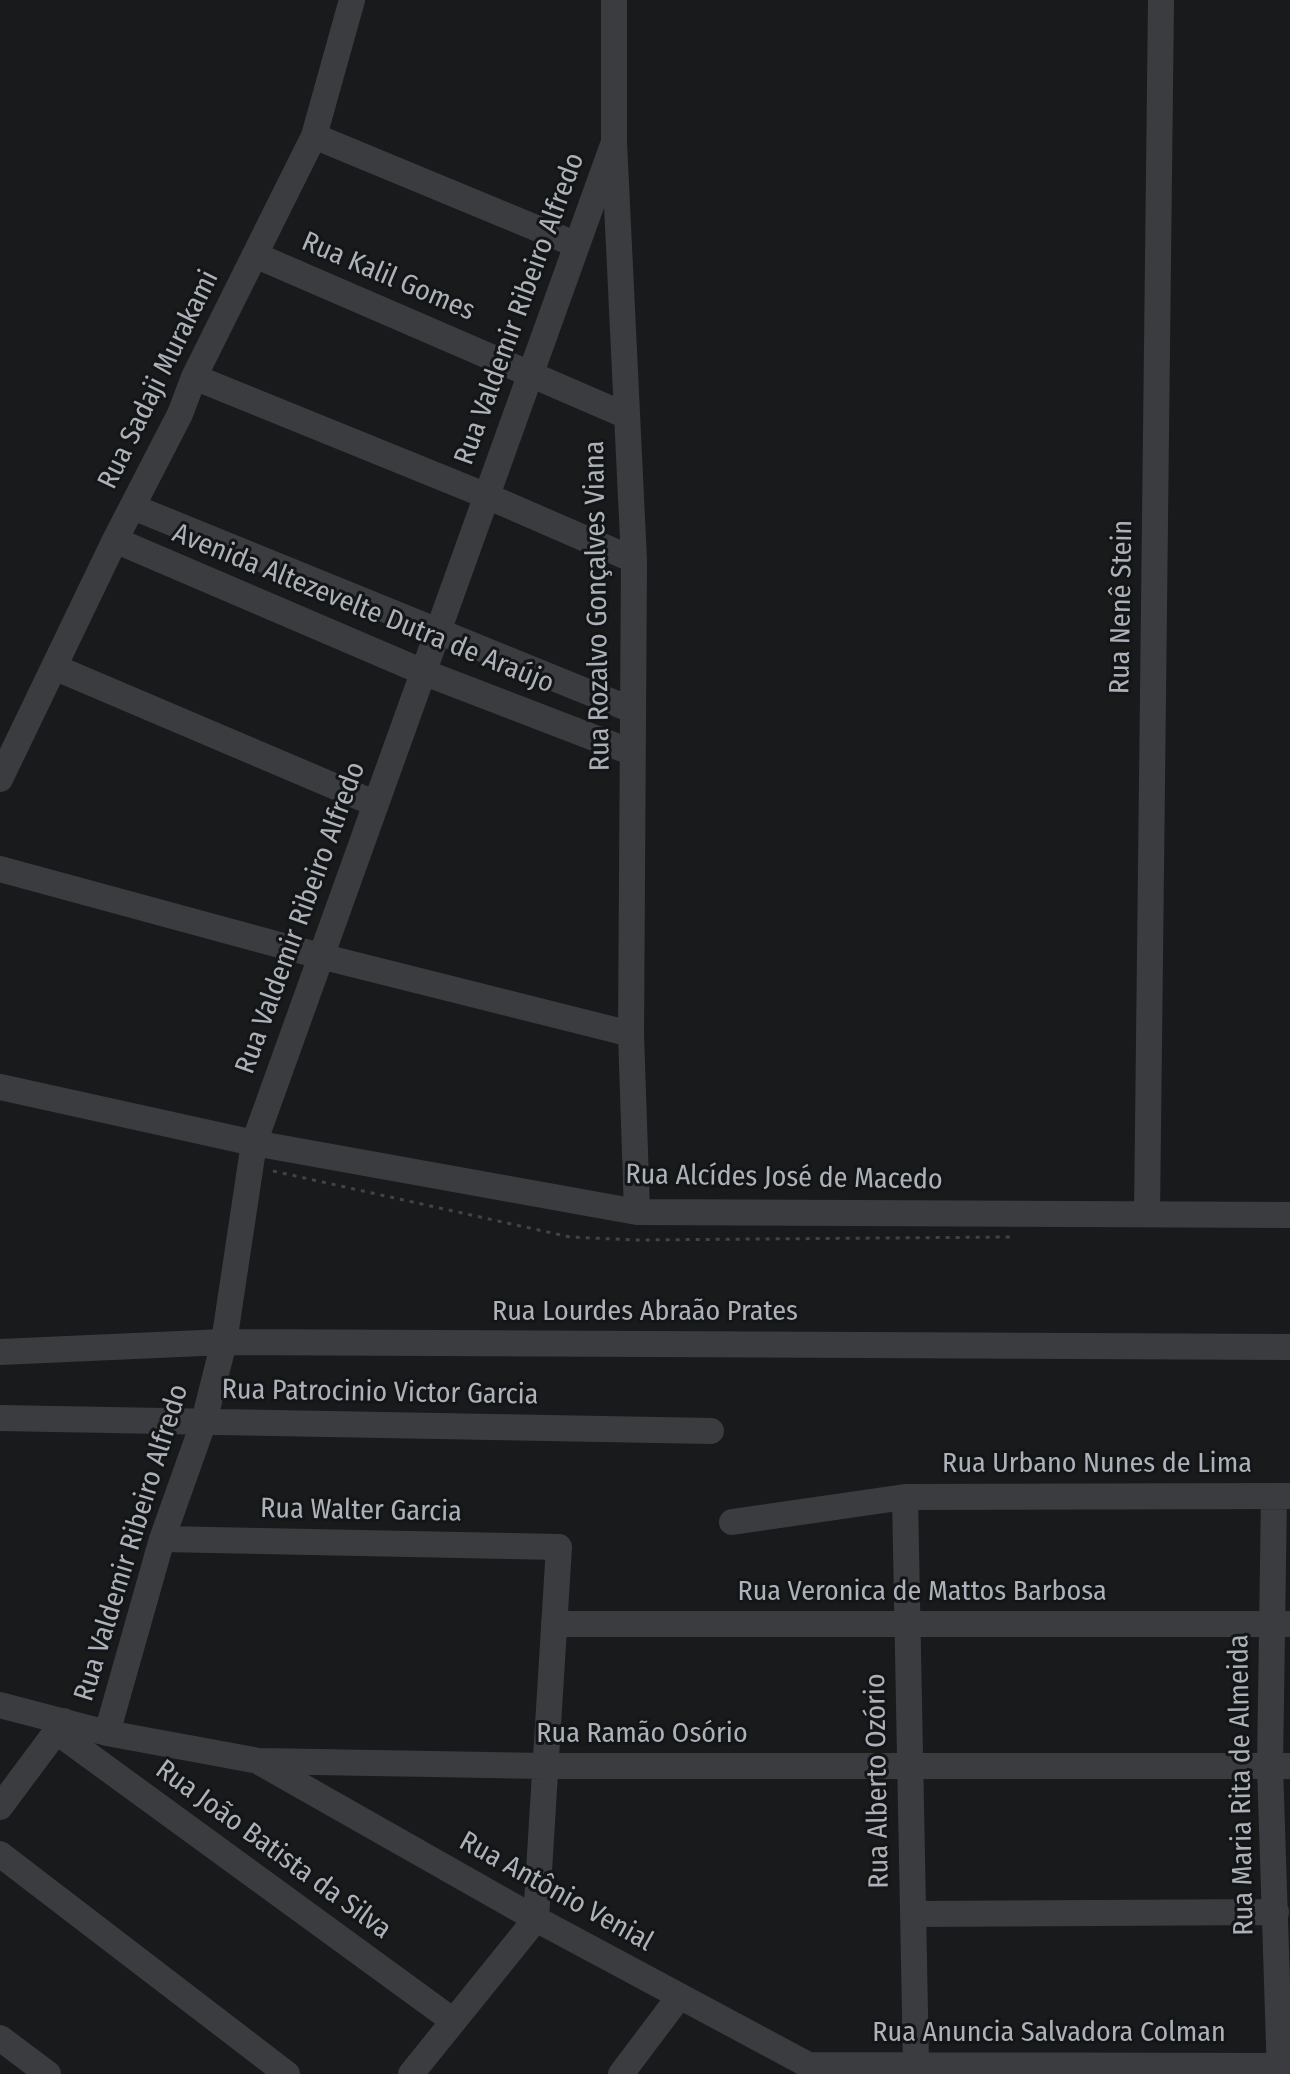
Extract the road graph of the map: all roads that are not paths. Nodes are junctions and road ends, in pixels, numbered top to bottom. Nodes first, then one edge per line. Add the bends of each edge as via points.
1 (352, 0) edge
2 (614, 0) edge
3 (1161, 0) edge
4 (314, 136) junction
5 (614, 142) junction
6 (577, 245) junction
7 (255, 255) junction
8 (531, 373) junction
9 (194, 377) junction
10 (627, 416) junction
11 (487, 496) junction
12 (133, 507) junction
13 (115, 540) junction
14 (634, 560) junction
15 (438, 631) junction
16 (54, 667) junction
17 (423, 672) junction
18 (632, 710) junction
19 (631, 752) junction
20 (0, 779) edge
21 (376, 804) junction
22 (0, 869) edge
23 (320, 956) junction
24 (631, 1034) junction
25 (0, 1087) edge
26 (254, 1143) junction
27 (637, 1212) junction
28 (1147, 1214) junction
29 (1290, 1215) edge
30 (224, 1342) junction
31 (1290, 1347) edge
32 (0, 1352) edge
33 (0, 1418) edge
34 (204, 1421) junction
35 (711, 1431) dead end
36 (1282, 1496) edge
37 (905, 1497) junction
38 (732, 1522) dead end
39 (162, 1539) junction
40 (554, 1624) junction
41 (907, 1624) junction
42 (1281, 1624) edge
43 (0, 1705) edge
44 (61, 1726) junction
45 (107, 1733) junction
46 (259, 1761) junction
47 (545, 1766) junction
48 (1280, 1766) edge
49 (910, 1767) junction
50 (0, 1807) edge
51 (0, 1854) edge
52 (1276, 1912) junction
53 (913, 1914) junction
54 (536, 1919) junction
55 (679, 1997) junction
56 (452, 2020) junction
57 (0, 2038) edge
58 (916, 2064) junction
59 (1283, 2068) edge
60 (817, 2069) edge
61 (48, 2074) edge
62 (287, 2074) edge
63 (411, 2074) edge
64 (621, 2074) edge

1 - 4 street, Rua Sadaji Murakami
2 - 5 street, Rua Rozalvo Gonçalves Viana
3 - 28 street, Rua Nenê Stein
4 - 6 street
4 - 7 street, Rua Sadaji Murakami
5 - 6 street, Rua Valdemir Ribeiro Alfredo
5 - 10 street, Rua Rozalvo Gonçalves Viana
6 - 8 street, Rua Valdemir Ribeiro Alfredo
7 - 8 street, Rua Kalil Gomes
7 - 9 street, Rua Sadaji Murakami
8 - 10 street, Rua Kalil Gomes
8 - 11 street, Rua Valdemir Ribeiro Alfredo
9 - 11 street
9 - 12 street, Rua Sadaji Murakami
10 - 14 street, Rua Rozalvo Gonçalves Viana
11 - 14 street
11 - 15 street, Rua Valdemir Ribeiro Alfredo
12 - 13 street, Rua Sadaji Murakami
12 - 15 street, Avenida Altezevelte Dutra de Araújo
13 - 16 street, Rua Sadaji Murakami
13 - 17 street, Avenida Altezevelte Dutra de Araújo
14 - 18 street, Rua Rozalvo Gonçalves Viana
15 - 17 street, Rua Valdemir Ribeiro Alfredo
15 - 18 street, Avenida Altezevelte Dutra de Araújo
16 - 20 street, Rua Sadaji Murakami
16 - 21 street
17 - 19 street, Avenida Altezevelte Dutra de Araújo
17 - 21 street, Rua Valdemir Ribeiro Alfredo
18 - 19 street, Rua Rozalvo Gonçalves Viana
19 - 24 street, Rua Rozalvo Gonçalves Viana
21 - 23 street, Rua Valdemir Ribeiro Alfredo
22 - 23 street
23 - 24 street
23 - 26 street, Rua Valdemir Ribeiro Alfredo
24 - 27 street, Rua Rozalvo Gonçalves Viana
25 - 26 street, Rua Alcídes José de Macedo
26 - 27 street, Rua Alcídes José de Macedo
26 - 30 street, Rua Valdemir Ribeiro Alfredo
27 - 28 street, Rua Alcídes José de Macedo
28 - 29 street, Rua Alcídes José de Macedo
30 - 31 street, Rua Lourdes Abraão Prates
30 - 32 street, Rua Lourdes Abraão Prates
30 - 34 street, Rua Valdemir Ribeiro Alfredo
33 - 34 street, Rua Patrocinio Victor Garcia
34 - 35 street, Rua Patrocinio Victor Garcia
34 - 39 street, Rua Valdemir Ribeiro Alfredo
36 - 37 street, Rua Urbano Nunes de Lima
36 - 42 street, Rua Maria Rita de Almeida
37 - 38 street, Rua Urbano Nunes de Lima
37 - 41 street, Rua Alberto Ozório
39 - 40 street, Rua Walter Garcia via 559,1547
39 - 45 street, Rua Valdemir Ribeiro Alfredo
40 - 41 street, Rua Veronica de Mattos Barbosa
40 - 47 street
41 - 42 street, Rua Veronica de Mattos Barbosa
41 - 49 street, Rua Alberto Ozório
42 - 48 street, Rua Maria Rita de Almeida
43 - 44 street, Rua Ramão Osório
44 - 45 street, Rua Ramão Osório
44 - 50 street
44 - 56 street, Rua João Batista da Silva
45 - 46 street, Rua Ramão Osório
46 - 47 street, Rua Ramão Osório
46 - 54 street, Rua Antônio Venial
47 - 49 street, Rua Ramão Osório
47 - 54 street
48 - 49 street, Rua Ramão Osório
48 - 52 street, Rua Maria Rita de Almeida
49 - 53 street, Rua Alberto Ozório
51 - 62 street
52 - 53 street
52 - 59 street, Rua Maria Rita de Almeida
53 - 58 street, Rua Alberto Ozório
54 - 55 street, Rua Antônio Venial
54 - 56 street
55 - 60 street, Rua Antônio Venial
55 - 64 street
56 - 63 street
57 - 61 street
58 - 59 street, Rua Anuncia Salvadora Colman
58 - 60 street, Rua Anuncia Salvadora Colman

